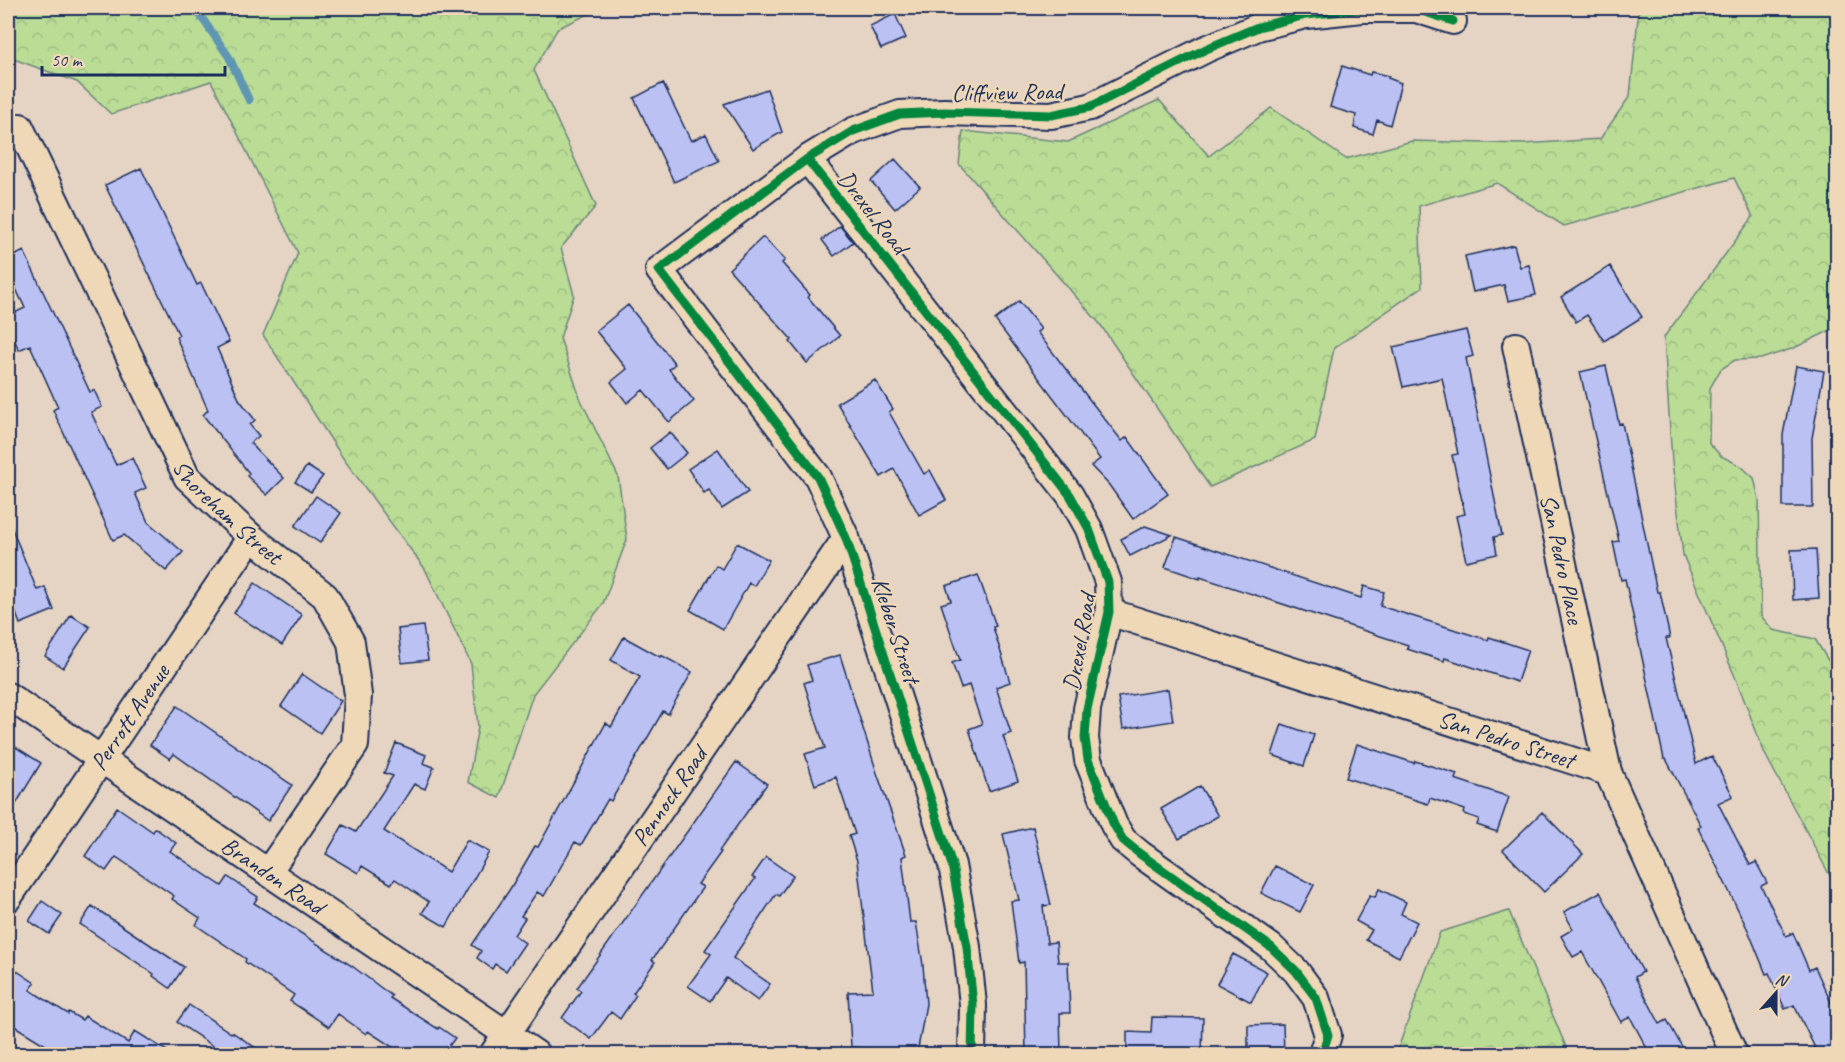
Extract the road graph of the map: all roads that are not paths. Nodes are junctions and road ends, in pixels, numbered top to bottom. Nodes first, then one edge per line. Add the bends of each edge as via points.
1 (1453, 21) dead end
2 (20, 127) dead end
3 (807, 159) junction
4 (658, 270) joint
5 (1516, 346) dead end
6 (251, 537) junction
7 (846, 538) junction
8 (1109, 612) junction
9 (8, 696) edge
10 (102, 759) junction
11 (1608, 772) junction
12 (268, 872) junction
13 (8, 898) edge
14 (500, 1044) edge
15 (537, 1054) edge
16 (972, 1054) edge
17 (1322, 1054) edge
18 (1734, 1054) edge

1 - 3 street, Cliffview Road via 1416,9 1306,15 1258,27 1206,49 1090,107 1050,115 900,114 853,131
2 - 6 street, Shoreham Street via 187,477
3 - 4 street, Cliffview Road
3 - 8 street, Drexel Road via 1070,495 1089,529 1108,582
4 - 7 street, Kleber Street via 818,477
5 - 11 street, San Pedro Place
6 - 10 street, Perrott Avenue
6 - 12 street, Shoreham Street via 325,596 351,642 358,695 355,745
7 - 14 street, Pennock Road
7 - 16 street, Kleber Street via 952,865 967,947 973,1005
8 - 11 street, San Pedro Street
8 - 17 street, Drexel Road via 1087,709 1085,738 1088,760 1114,825 1123,840 1140,854 1271,946 1296,972 1316,998 1328,1035
9 - 10 street, Brandon Road
10 - 12 street, Brandon Road
10 - 13 street, Perrott Avenue
11 - 18 street
12 - 14 street, Brandon Road
14 - 15 street, Brandon Road

